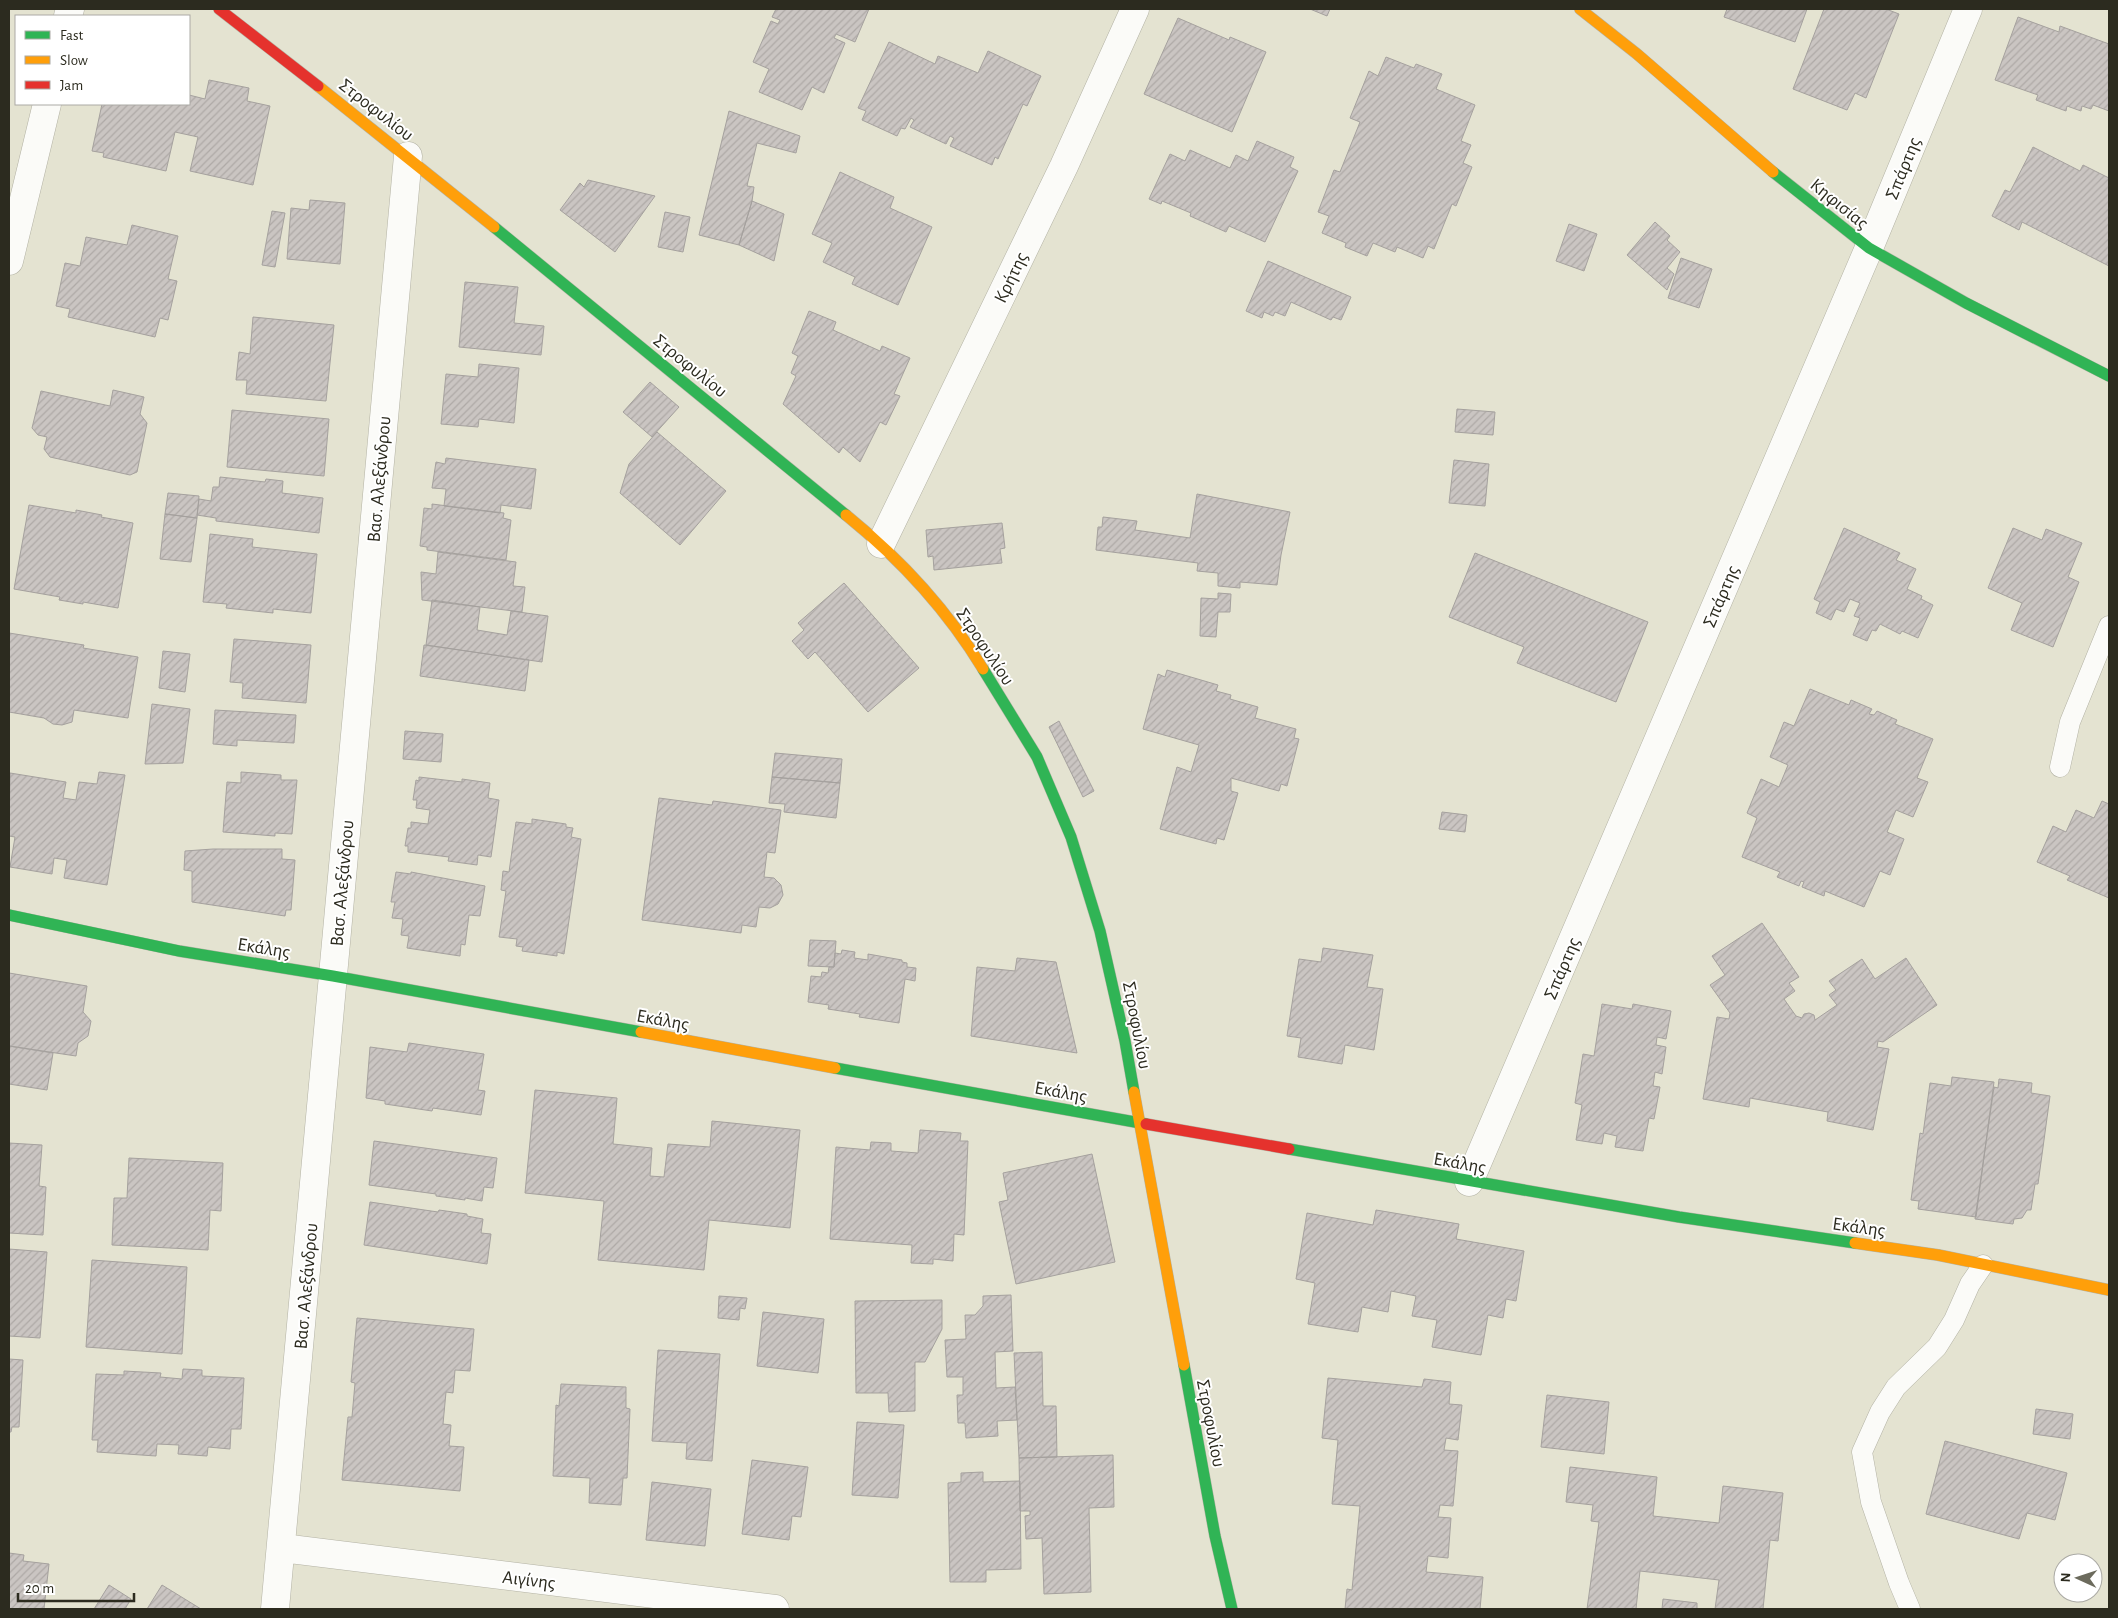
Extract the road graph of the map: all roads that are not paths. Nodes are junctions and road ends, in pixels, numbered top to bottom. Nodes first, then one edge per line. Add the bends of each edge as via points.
1 (219, 9) edge
2 (1135, 9) edge
3 (1580, 9) edge
4 (1968, 9) edge
5 (47, 105) edge
6 (408, 156) junction
7 (1869, 248) junction
8 (9, 261) edge
9 (2109, 376) edge
10 (881, 544) junction
11 (2109, 626) edge
12 (2060, 767) dead end
13 (9, 915) edge
14 (332, 976) junction
15 (1138, 1123) junction
16 (1469, 1182) junction
17 (1983, 1265) junction
18 (2109, 1290) edge
19 (282, 1548) junction
20 (275, 1609) edge
21 (775, 1609) edge
22 (1232, 1609) edge
23 (1910, 1609) edge

1 - 6 street, Στροφυλίου
2 - 10 street, Κρήτης via 1064,166
3 - 7 street, Κηφισίας via 1775,174
4 - 7 street, Σπάρτης
5 - 8 street
6 - 10 street, Στροφυλίου
6 - 14 street, Βασ. Αλεξάνδρου
7 - 9 street, Κηφισίας via 1966,304
7 - 16 street, Σπάρτης
10 - 15 street, Στροφυλίου via 968,644 1037,757 1071,837 1100,931 1125,1041
11 - 12 lane via 2070,722
13 - 14 street, Εκάλης via 179,951
14 - 15 street, Εκάλης
14 - 19 street, Βασ. Αλεξάνδρου
15 - 16 street, Εκάλης
15 - 22 street, Στροφυλίου via 1213,1527
16 - 17 street, Εκάλης via 1938,1255
17 - 18 street, Εκάλης
17 - 23 lane via 1937,1347 1896,1387 1880,1412 1862,1452 1871,1502
19 - 20 street, Βασ. Αλεξάνδρου
19 - 21 street, Αιγίνης

